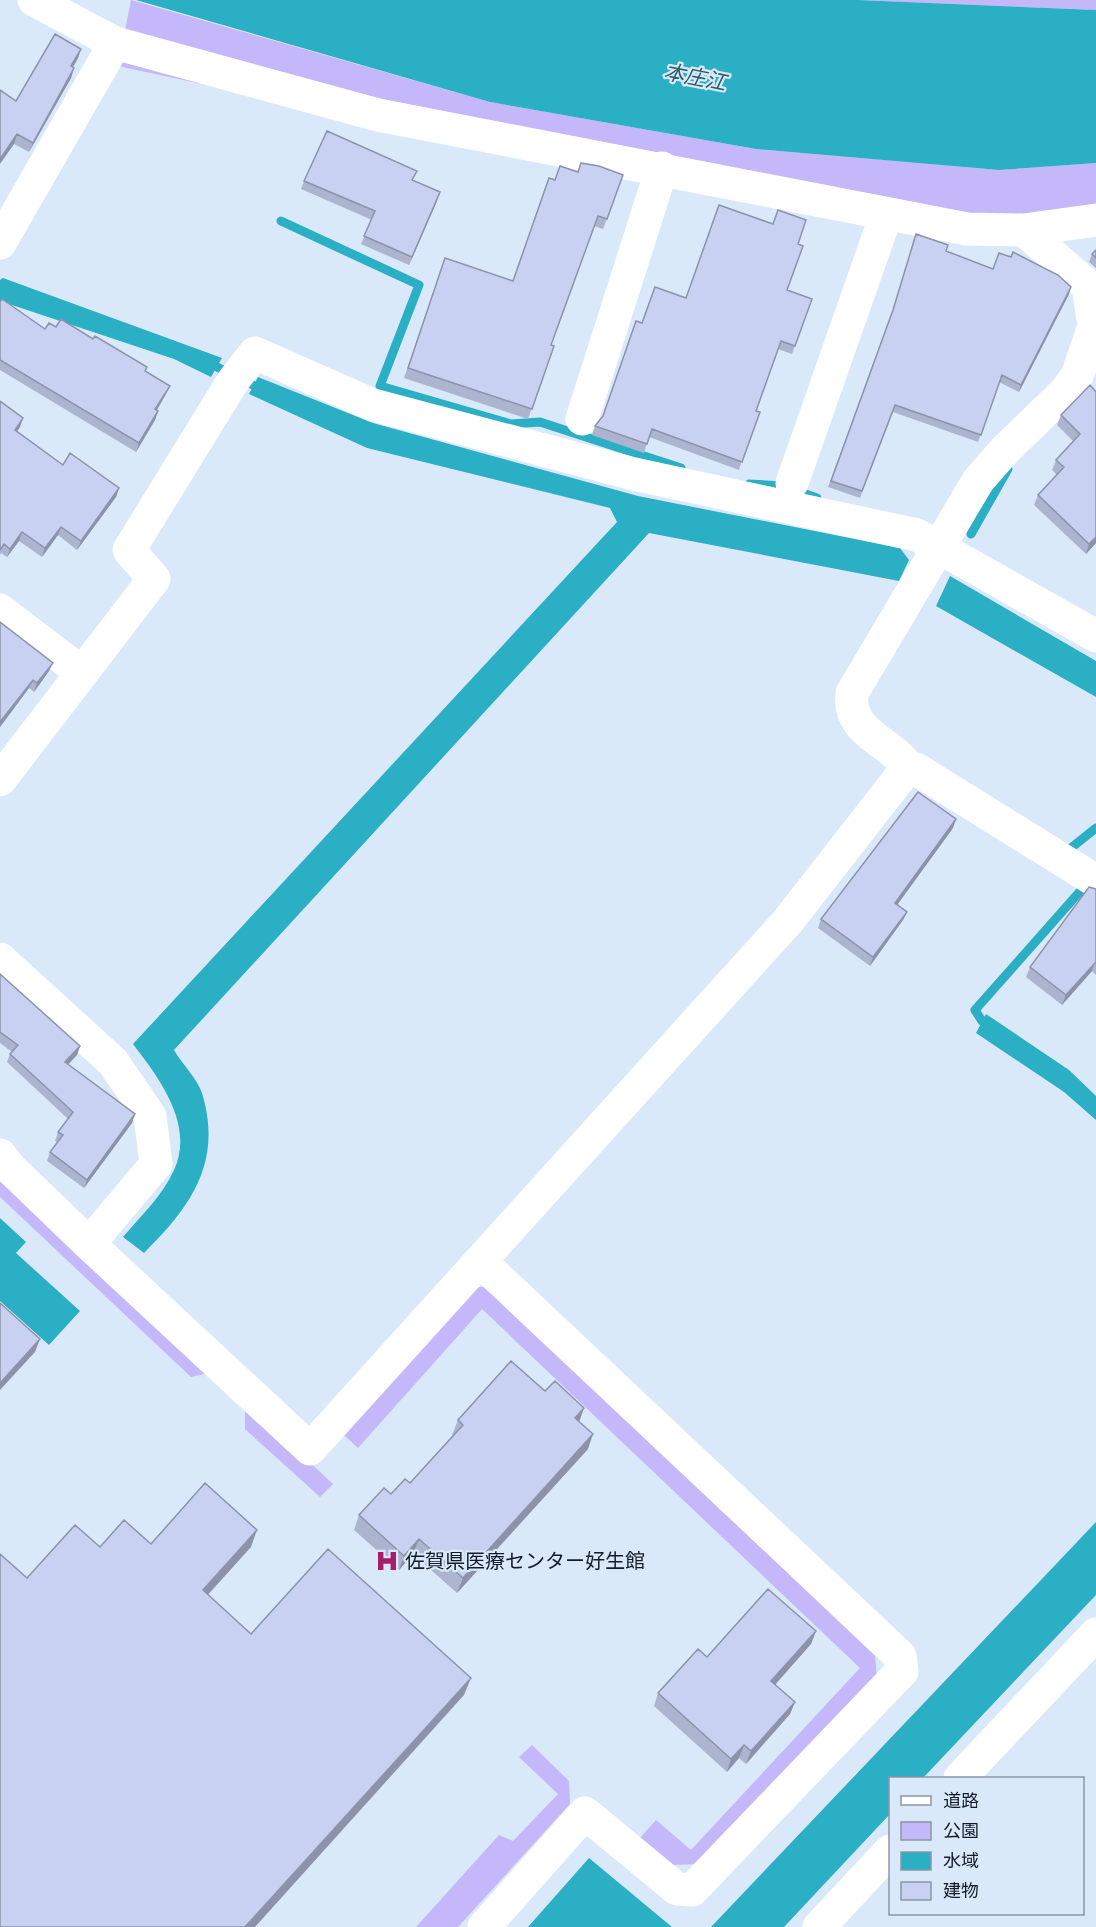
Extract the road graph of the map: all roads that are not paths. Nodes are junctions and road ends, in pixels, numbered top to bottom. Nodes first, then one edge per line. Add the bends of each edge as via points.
1 (34, 0) edge
2 (115, 43) junction
3 (662, 168) junction
4 (886, 215) junction
5 (1096, 220) edge
6 (1024, 230) junction
7 (0, 243) edge
8 (582, 418) dead end
9 (792, 483) dead end
10 (937, 546) junction
11 (0, 610) edge
12 (1096, 636) edge
13 (81, 672) junction
14 (908, 767) junction
15 (0, 780) edge
16 (1096, 881) edge
17 (0, 958) edge
18 (0, 1155) edge
19 (89, 1244) junction
20 (480, 1261) junction
21 (1096, 1634) edge
22 (962, 1777) edge
23 (889, 1853) edge
24 (484, 1927) edge
25 (819, 1927) edge

1 - 2 street
2 - 3 street via 378,115
2 - 7 street
3 - 4 street
3 - 8 street
4 - 6 street via 967,229
4 - 9 street
5 - 6 street
6 - 10 street via 1088,286 1094,326 1077,376 978,482
10 - 12 street
10 - 13 street via 917,535 634,474 373,405 255,353 129,550 153,579
10 - 14 street via 852,693 850,709 859,725 900,756
11 - 13 street
13 - 15 street
14 - 16 street
14 - 20 street via 788,921
17 - 19 street via 113,1062 150,1116 156,1164
18 - 19 street
19 - 20 street via 310,1449
20 - 24 street via 900,1656 902,1671 692,1890 677,1889 585,1812
21 - 22 street
23 - 25 street

